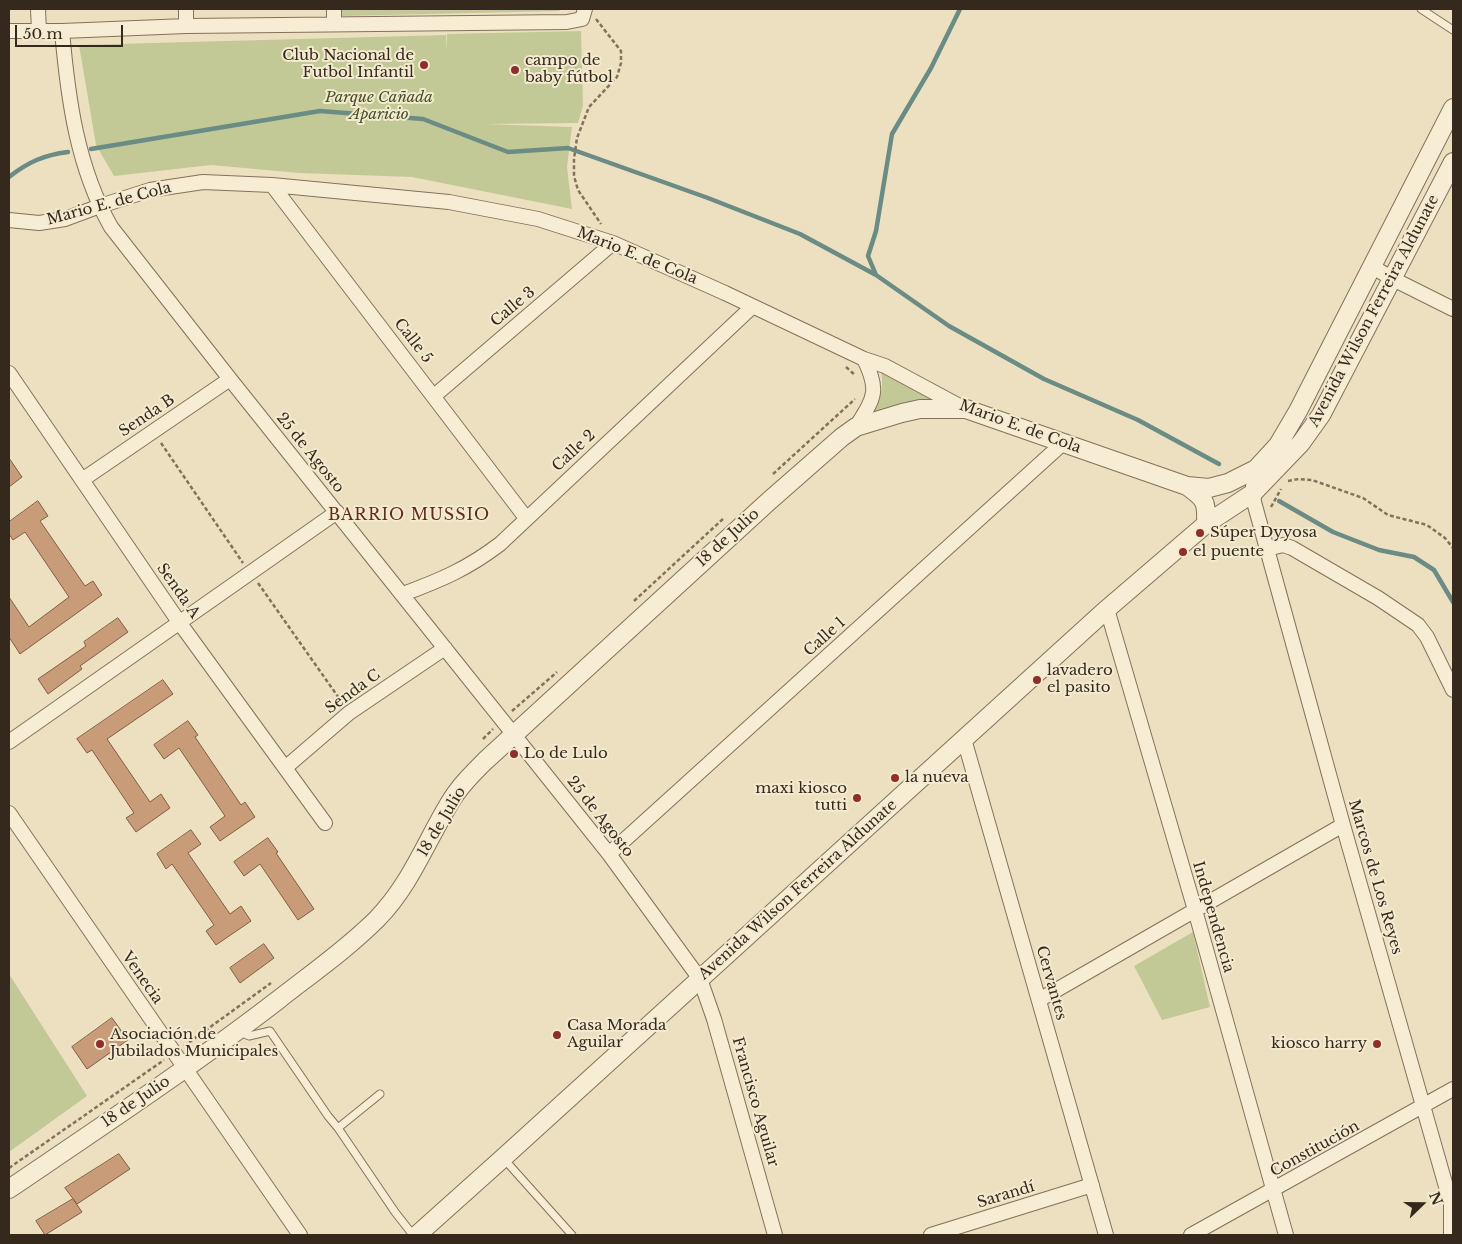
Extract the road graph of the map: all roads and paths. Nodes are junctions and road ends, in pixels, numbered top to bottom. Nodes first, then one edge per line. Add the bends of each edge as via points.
1 (38, 9) edge
2 (186, 9) edge
3 (334, 9) edge
4 (1421, 9) edge
5 (587, 14) edge
6 (569, 15) edge
7 (334, 24) junction
8 (186, 26) junction
9 (39, 30) junction
10 (1453, 30) edge
11 (9, 31) edge
12 (62, 31) junction
13 (1453, 108) edge
14 (1453, 162) edge
15 (272, 185) junction
16 (100, 206) junction
17 (9, 220) edge
18 (613, 243) junction
19 (1371, 266) junction
20 (1393, 279) junction
21 (752, 306) junction
22 (1453, 309) edge
23 (864, 359) junction
24 (9, 373) edge
25 (230, 379) junction
26 (434, 396) junction
27 (966, 409) junction
28 (856, 427) junction
29 (1062, 444) junction
30 (1280, 464) junction
31 (1256, 468) junction
32 (82, 480) junction
33 (1187, 486) junction
34 (1253, 493) junction
35 (1270, 507) dead end
36 (337, 512) junction
37 (526, 518) junction
38 (1206, 524) junction
39 (1262, 528) junction
40 (1267, 548) junction
41 (1453, 548) edge
42 (403, 594) junction
43 (1107, 609) junction
44 (179, 622) junction
45 (445, 648) junction
46 (1453, 690) edge
47 (513, 735) junction
48 (964, 739) junction
49 (9, 742) edge
50 (285, 768) junction
51 (9, 814) edge
52 (325, 823) dead end
53 (1343, 825) junction
54 (609, 854) junction
55 (1194, 910) junction
56 (700, 979) junction
57 (1039, 1000) junction
58 (238, 1031) junction
59 (185, 1069) junction
60 (1453, 1089) edge
61 (380, 1094) dead end
62 (1424, 1106) junction
63 (338, 1128) junction
64 (503, 1158) junction
65 (1092, 1185) junction
66 (9, 1189) edge
67 (1274, 1190) junction
68 (300, 1235) edge
69 (415, 1235) edge
70 (572, 1235) edge
71 (775, 1235) edge
72 (931, 1235) edge
73 (1106, 1235) edge
74 (1191, 1235) edge
75 (1286, 1235) edge
76 (1451, 1235) edge

1 - 9 street
2 - 8 street
3 - 7 street
4 - 10 lane
5 - 6 street
5 - 18 path via 621,51 617,77 589,107 577,138 574,176 578,190
6 - 7 street
7 - 8 street
8 - 12 street
9 - 11 street
9 - 12 street
12 - 16 street, 25 de Agosto via 67,90 78,146
13 - 19 street, Avenida Wilson Ferreira Aldunate
14 - 20 street, Avenida Wilson Ferreira Aldunate
15 - 16 street, Mario E. de Cola via 203,182 150,190
15 - 18 street, Mario E. de Cola via 449,202 538,219
15 - 26 street, Calle 5
16 - 17 street, Mario E. de Cola via 65,219 39,223
16 - 25 street, 25 de Agosto via 112,227
18 - 21 street, Mario E. de Cola
18 - 26 street, Calle 3
19 - 20 street
19 - 31 street, Avenida Wilson Ferreira Aldunate via 1298,411 1278,445
20 - 22 street
20 - 30 street, Avenida Wilson Ferreira Aldunate via 1321,415 1306,437
21 - 23 street, Mario E. de Cola
21 - 37 street, Calle 2
23 - 27 street, Mario E. de Cola via 885,366
23 - 28 street, 18 de Julio via 872,375 874,389 870,404
24 - 32 street, Senda A
25 - 32 street, Senda B
25 - 36 street, 25 de Agosto
26 - 37 street, Calle 5
27 - 28 street, 18 de Julio via 920,409
27 - 29 street, Mario E. de Cola
28 - 47 street, 18 de Julio via 775,496
29 - 33 street, Mario E. de Cola
29 - 54 street, Calle 1
30 - 34 street, Avenida Wilson Ferreira Aldunate
30 - 39 street, Marcos de Los Reyes via 1261,507
31 - 33 street, Avenida Wilson Ferreira Aldunate via 1218,486
31 - 34 street, Marcos de Los Reyes
32 - 44 street, Senda A
33 - 38 street, Mario E. de Cola via 1200,495 1207,506
34 - 38 street, Avenida Wilson Ferreira Aldunate
34 - 39 street, Marcos de Los Reyes
35 - 41 path via 1289,480 1312,480 1363,498 1388,515 1427,525
36 - 42 street, 25 de Agosto
36 - 44 street
37 - 42 street, Calle 2 via 479,560 442,580
38 - 43 street, Avenida Wilson Ferreira Aldunate
39 - 40 street, Marcos de Los Reyes
40 - 46 street via 1283,545 1292,548 1418,625
40 - 53 street, Marcos de Los Reyes
42 - 45 street, 25 de Agosto
43 - 48 street, Avenida Wilson Ferreira Aldunate
43 - 55 street, Independencia
44 - 49 street
44 - 50 street, Senda A
45 - 47 street, 25 de Agosto
45 - 50 street, Senda C via 349,713
47 - 54 street, 25 de Agosto
47 - 58 street, 18 de Julio via 461,786 408,881 378,918
48 - 56 street, Avenida Wilson Ferreira Aldunate
48 - 57 street, Cervantes
50 - 52 street, Senda A
51 - 59 street, Venecia
53 - 55 street
53 - 62 street, Marcos de Los Reyes
54 - 56 street, 25 de Agosto
55 - 57 street
55 - 67 street, Independencia
56 - 64 street, Avenida Wilson Ferreira Aldunate
56 - 71 street, Francisco Aguilar
57 - 65 street, Cervantes
58 - 59 street, 18 de Julio
58 - 63 lane via 249,1036 270,1031
59 - 66 street, 18 de Julio
59 - 68 street, Venecia
60 - 62 street, Constitución
61 - 63 lane
62 - 67 street, Constitución
62 - 76 street, Marcos de Los Reyes via 1452,1204
63 - 69 lane via 395,1212
64 - 69 street, Avenida Wilson Ferreira Aldunate
64 - 70 lane
65 - 72 street, Sarandí
65 - 73 street, Cervantes
67 - 74 street, Constitución
67 - 75 street, Independencia

